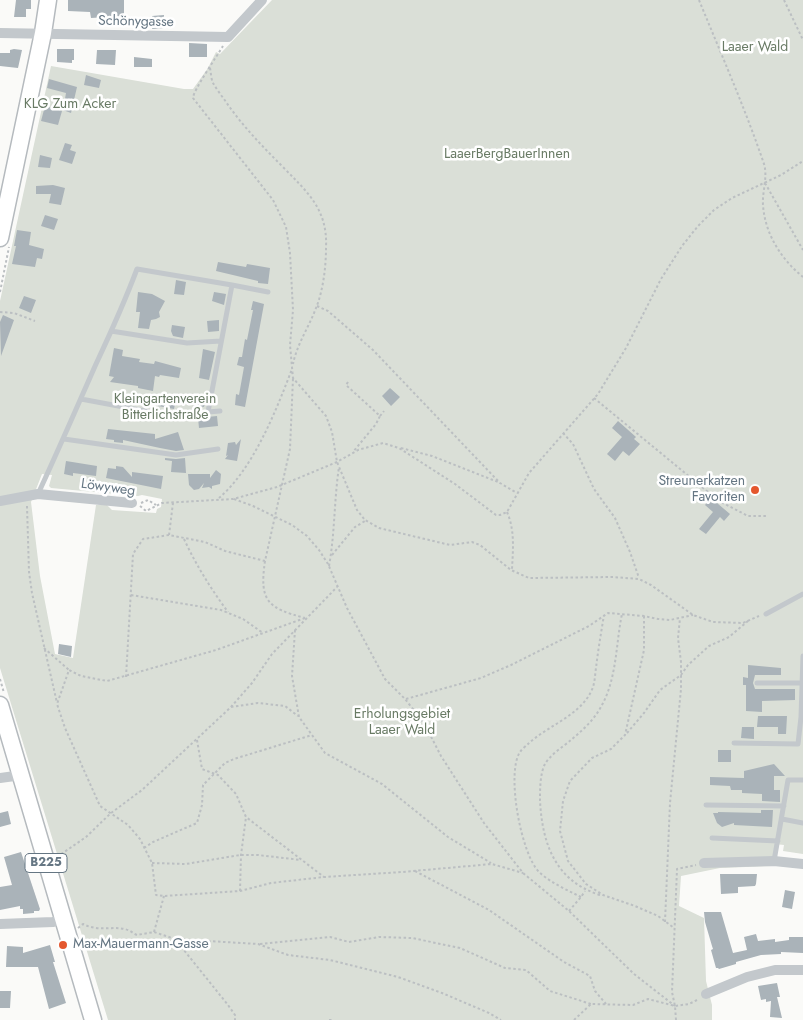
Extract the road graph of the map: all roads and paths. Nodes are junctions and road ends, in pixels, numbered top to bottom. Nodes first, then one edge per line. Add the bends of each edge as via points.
1 (48, 0) edge
2 (262, 0) edge
3 (699, 0) edge
4 (784, 0) edge
5 (0, 33) edge
6 (44, 33) junction
7 (803, 40) edge
8 (226, 41) junction
9 (210, 68) junction
10 (803, 161) edge
11 (765, 183) junction
12 (5, 241) edge
13 (803, 250) edge
14 (803, 277) edge
15 (232, 285) junction
16 (0, 292) edge
17 (268, 292) dead end
18 (317, 306) junction
19 (0, 312) edge
20 (35, 321) dead end
21 (111, 331) junction
22 (221, 341) junction
23 (292, 368) junction
24 (293, 378) junction
25 (348, 382) dead end
26 (594, 398) junction
27 (81, 399) junction
28 (220, 411) dead end
29 (384, 411) dead end
30 (208, 412) junction
31 (380, 416) junction
32 (563, 433) junction
33 (64, 438) junction
34 (399, 448) junction
35 (218, 449) dead end
36 (351, 454) junction
37 (337, 462) junction
38 (339, 467) junction
39 (500, 483) junction
40 (283, 484) junction
41 (517, 493) junction
42 (38, 494) junction
43 (27, 496) junction
44 (218, 499) junction
45 (233, 499) junction
46 (0, 501) edge
47 (173, 502) junction
48 (135, 504) junction
49 (156, 505) junction
50 (507, 512) junction
51 (274, 516) junction
52 (768, 516) dead end
53 (365, 520) junction
54 (169, 535) junction
55 (183, 538) junction
56 (330, 556) junction
57 (265, 560) junction
58 (328, 567) junction
59 (512, 570) junction
60 (639, 579) junction
61 (337, 587) junction
62 (803, 594) edge
63 (131, 595) junction
64 (230, 613) junction
65 (622, 614) junction
66 (766, 614) joint
67 (604, 615) junction
68 (693, 615) junction
69 (644, 616) junction
70 (306, 618) junction
71 (680, 618) junction
72 (750, 620) junction
73 (295, 630) junction
74 (263, 633) junction
75 (44, 648) junction
76 (803, 656) edge
77 (69, 670) junction
78 (681, 675) junction
79 (126, 677) junction
80 (758, 683) dead end
81 (801, 683) junction
82 (405, 699) junction
83 (57, 704) junction
84 (0, 705) edge
85 (231, 707) junction
86 (299, 717) junction
87 (802, 717) edge
88 (312, 735) junction
89 (625, 735) junction
90 (197, 740) junction
91 (734, 743) dead end
92 (215, 774) junction
93 (22, 775) junction
94 (0, 778) edge
95 (803, 780) edge
96 (706, 804) dead end
97 (784, 806) junction
98 (111, 813) junction
99 (246, 817) junction
100 (782, 819) junction
101 (803, 823) edge
102 (712, 838) dead end
103 (778, 841) junction
104 (144, 848) junction
105 (241, 856) junction
106 (54, 859) dead end
107 (302, 860) junction
108 (774, 860) junction
109 (152, 862) junction
110 (704, 863) joint
111 (492, 864) junction
112 (803, 864) edge
113 (415, 871) junction
114 (523, 873) junction
115 (324, 876) junction
116 (585, 890) junction
117 (240, 891) junction
118 (602, 895) junction
119 (164, 896) junction
120 (581, 897) junction
121 (569, 911) junction
122 (62, 919) junction
123 (665, 922) junction
124 (0, 924) edge
125 (77, 928) dead end
126 (674, 928) junction
127 (154, 932) junction
128 (175, 939) junction
129 (258, 944) junction
130 (803, 970) edge
131 (706, 994) joint
132 (591, 1004) junction
133 (606, 1004) junction
134 (676, 1006) junction
135 (93, 1020) edge
136 (235, 1020) edge
137 (329, 1020) edge
138 (333, 1020) edge
139 (501, 1020) edge
140 (574, 1020) edge
141 (676, 1020) edge

1 - 6 main road
2 - 8 street
3 - 11 path via 762,158
4 - 7 path
5 - 6 street, Schönygasse
6 - 8 street, Schönygasse
6 - 12 main road via 8,175
8 - 9 path
9 - 18 path via 213,82 236,117 307,190 319,209 326,248
9 - 23 path via 193,92 193,98 273,200 286,227 293,310
10 - 11 path
11 - 13 path
11 - 14 path via 763,205 774,244
11 - 26 path via 714,210 692,233 661,279 626,348
12 - 16 path
15 - 17 lane
15 - 21 lane via 137,268
15 - 22 lane
18 - 23 path
18 - 39 path via 328,311 373,350
19 - 20 path via 14,313
21 - 22 lane via 187,343
21 - 27 lane
22 - 30 lane
23 - 24 path
23 - 44 path via 278,406 256,448 232,488
24 - 37 path via 326,416
24 - 40 path via 290,450
25 - 31 path via 346,385
26 - 32 path
26 - 52 path via 719,501 748,516
27 - 30 lane via 177,416
27 - 33 lane
28 - 30 lane
29 - 31 path
31 - 36 path
32 - 41 path via 528,473
32 - 60 path via 573,444 594,488 615,518
33 - 35 lane via 176,455
33 - 42 lane
34 - 36 path via 383,443
34 - 39 path via 432,456
34 - 50 path via 456,484 496,515
36 - 37 path
37 - 38 path
37 - 40 path
38 - 53 path
38 - 56 path
39 - 41 path
40 - 45 path
40 - 51 path
41 - 50 path
42 - 43 street, Löwyweg
42 - 48 street, Löwyweg
43 - 46 street, Löwyweg
43 - 75 path via 28,572
44 - 45 path, Löwyweg
44 - 47 path, Löwyweg
45 - 51 path
47 - 49 path, Löwyweg
47 - 54 path
48 - 49 path via 148,500
48 - 49 path, Löwyweg via 146,511
50 - 59 path via 513,545
51 - 57 path
51 - 58 path via 307,536
53 - 56 path
53 - 59 path via 379,528 450,545 472,542
54 - 55 path
54 - 63 path via 143,538 133,554
55 - 57 path
55 - 64 path via 214,593
56 - 58 path
57 - 70 path via 264,594 278,609
58 - 61 path
59 - 60 path via 521,576 540,579
60 - 68 path
61 - 70 path
61 - 82 path via 384,679
62 - 66 lane
63 - 64 path
63 - 79 path
64 - 74 path
65 - 67 path
65 - 69 path
65 - 116 path via 604,702 592,722 544,766 540,789 543,832 549,851 564,873
66 - 72 path
67 - 82 path via 589,626 488,675
67 - 120 path via 593,687 584,702 536,736 520,752 515,766 518,824 527,853 538,871
68 - 71 path
68 - 72 path via 713,622 743,623
69 - 71 path via 658,620
69 - 89 path via 644,650
70 - 73 path
70 - 74 path
71 - 78 path
72 - 78 path via 729,638 709,646
73 - 85 path
73 - 86 path via 292,676
74 - 79 path
75 - 77 path
75 - 83 path
76 - 81 lane
77 - 79 path via 107,681
77 - 83 path
78 - 89 path via 660,690
78 - 123 path via 670,803
80 - 81 lane
81 - 87 lane
82 - 114 path via 424,724 484,823
83 - 98 path via 100,806
84 - 93 main road, B225
85 - 86 path via 258,703 285,706
85 - 90 path
86 - 88 path
87 - 91 lane via 798,744
88 - 92 path via 234,759
88 - 111 path via 325,754 382,784 448,837
89 - 118 path via 611,749 592,758 570,781 563,801 560,831 568,861 586,884
90 - 92 path via 202,769
90 - 98 path
92 - 99 path via 236,794
92 - 104 path via 203,785 197,823
93 - 94 street
93 - 122 main road, B225
95 - 97 lane via 788,780
96 - 97 lane
97 - 100 lane
98 - 104 path via 128,825
98 - 106 path via 86,837
99 - 105 path
99 - 107 path
100 - 101 lane
100 - 103 lane
102 - 103 lane
103 - 108 lane
104 - 109 path
105 - 107 path
105 - 109 path via 186,864
105 - 117 path
107 - 115 path
108 - 110 street
108 - 112 street
109 - 119 path via 156,895
110 - 126 path via 678,869
111 - 113 path
111 - 114 path
113 - 115 path
113 - 133 path via 489,910 564,962 590,976 595,991
114 - 121 path
115 - 117 path
116 - 118 path
116 - 120 path
117 - 119 path
118 - 123 path via 635,906
119 - 127 path
120 - 121 path
121 - 134 path via 634,974
122 - 124 street
122 - 135 main road, B225
123 - 126 path
125 - 127 path via 83,924 92,929 111,928 137,935
126 - 134 path via 672,992
127 - 128 path
128 - 129 path
128 - 136 path via 228,1005
129 - 132 path via 330,937 350,942 379,936 412,938 460,948 505,968 526,970 550,991
129 - 139 path via 288,955 330,960 398,976 442,992
130 - 131 street via 775,970 746,977
131 - 134 path via 689,1004
132 - 133 path
132 - 140 path
133 - 134 path via 633,1005 648,999
134 - 141 path
137 - 138 path

